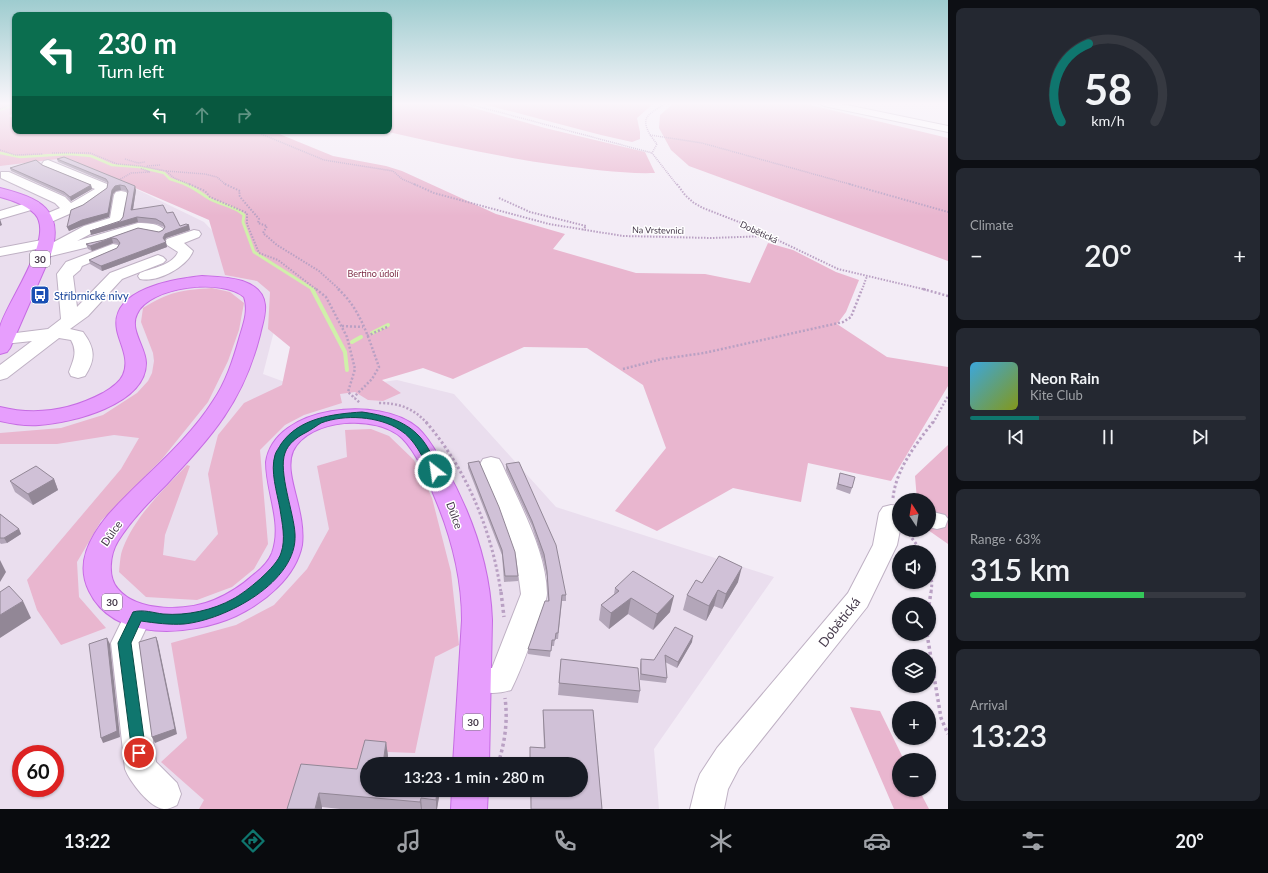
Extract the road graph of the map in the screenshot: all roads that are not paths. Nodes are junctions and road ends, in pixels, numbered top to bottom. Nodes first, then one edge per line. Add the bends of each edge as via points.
1 (48, 157) road end
2 (5, 174) dead end
3 (119, 189) edge
4 (0, 192) edge
5 (77, 192) edge
6 (91, 198) junction
7 (33, 205) junction
8 (69, 210) junction
9 (92, 213) edge
10 (0, 215) edge
11 (46, 219) junction
12 (89, 230) junction
13 (194, 234) dead end
14 (45, 248) junction
15 (0, 252) edge
16 (158, 260) dead end
17 (97, 295) junction
18 (6, 321) edge
19 (70, 321) junction
20 (54, 333) junction
21 (2, 344) edge
22 (78, 372) dead end
23 (0, 374) edge
24 (0, 414) edge
25 (491, 464) dead end
26 (892, 524) edge
27 (138, 616) junction
28 (488, 680) junction
29 (472, 757) edge
30 (164, 794) dead end
31 (470, 797) edge
32 (469, 809) edge
33 (706, 809) edge

1 - 6 street via 102,187 101,191
2 - 8 street via 60,200
3 - 12 street via 116,221
4 - 7 main road
5 - 6 street
6 - 8 street
7 - 10 street
7 - 11 main road
8 - 11 street
9 - 12 street
11 - 14 main road, 30 via 49,232
12 - 14 street
13 - 17 street via 172,242 186,251 178,262
14 - 15 street
14 - 18 main road, 30
14 - 19 street via 100,240 138,227 147,227 158,232 71,265
16 - 17 street via 116,276
17 - 19 street
18 - 21 main road, 30
19 - 20 street
20 - 21 street
20 - 22 street via 77,336 85,350
20 - 23 street
24 - 27 main road, Důlce / 30 via 28,419 58,417 98,404 125,387 135,370 136,362 126,330 126,317 128,310 143,297 186,284 217,282 250,291 256,305 255,316 234,383 204,428 126,513 102,546 97,560 97,576 108,599
25 - 28 street via 529,557 534,594 515,648
26 - 33 street, Dobětická via 858,600 728,758 712,785
27 - 28 main road, Důlce / 30 via 184,619 212,613 239,602 257,588 276,571 287,554 290,535 278,467 285,443 318,422 348,416 375,416 392,421 416,438 443,484 457,520 470,567 476,597 477,633
27 - 30 street via 125,643 141,769
28 - 29 main road, Důlce / 30
31 - 32 main road

